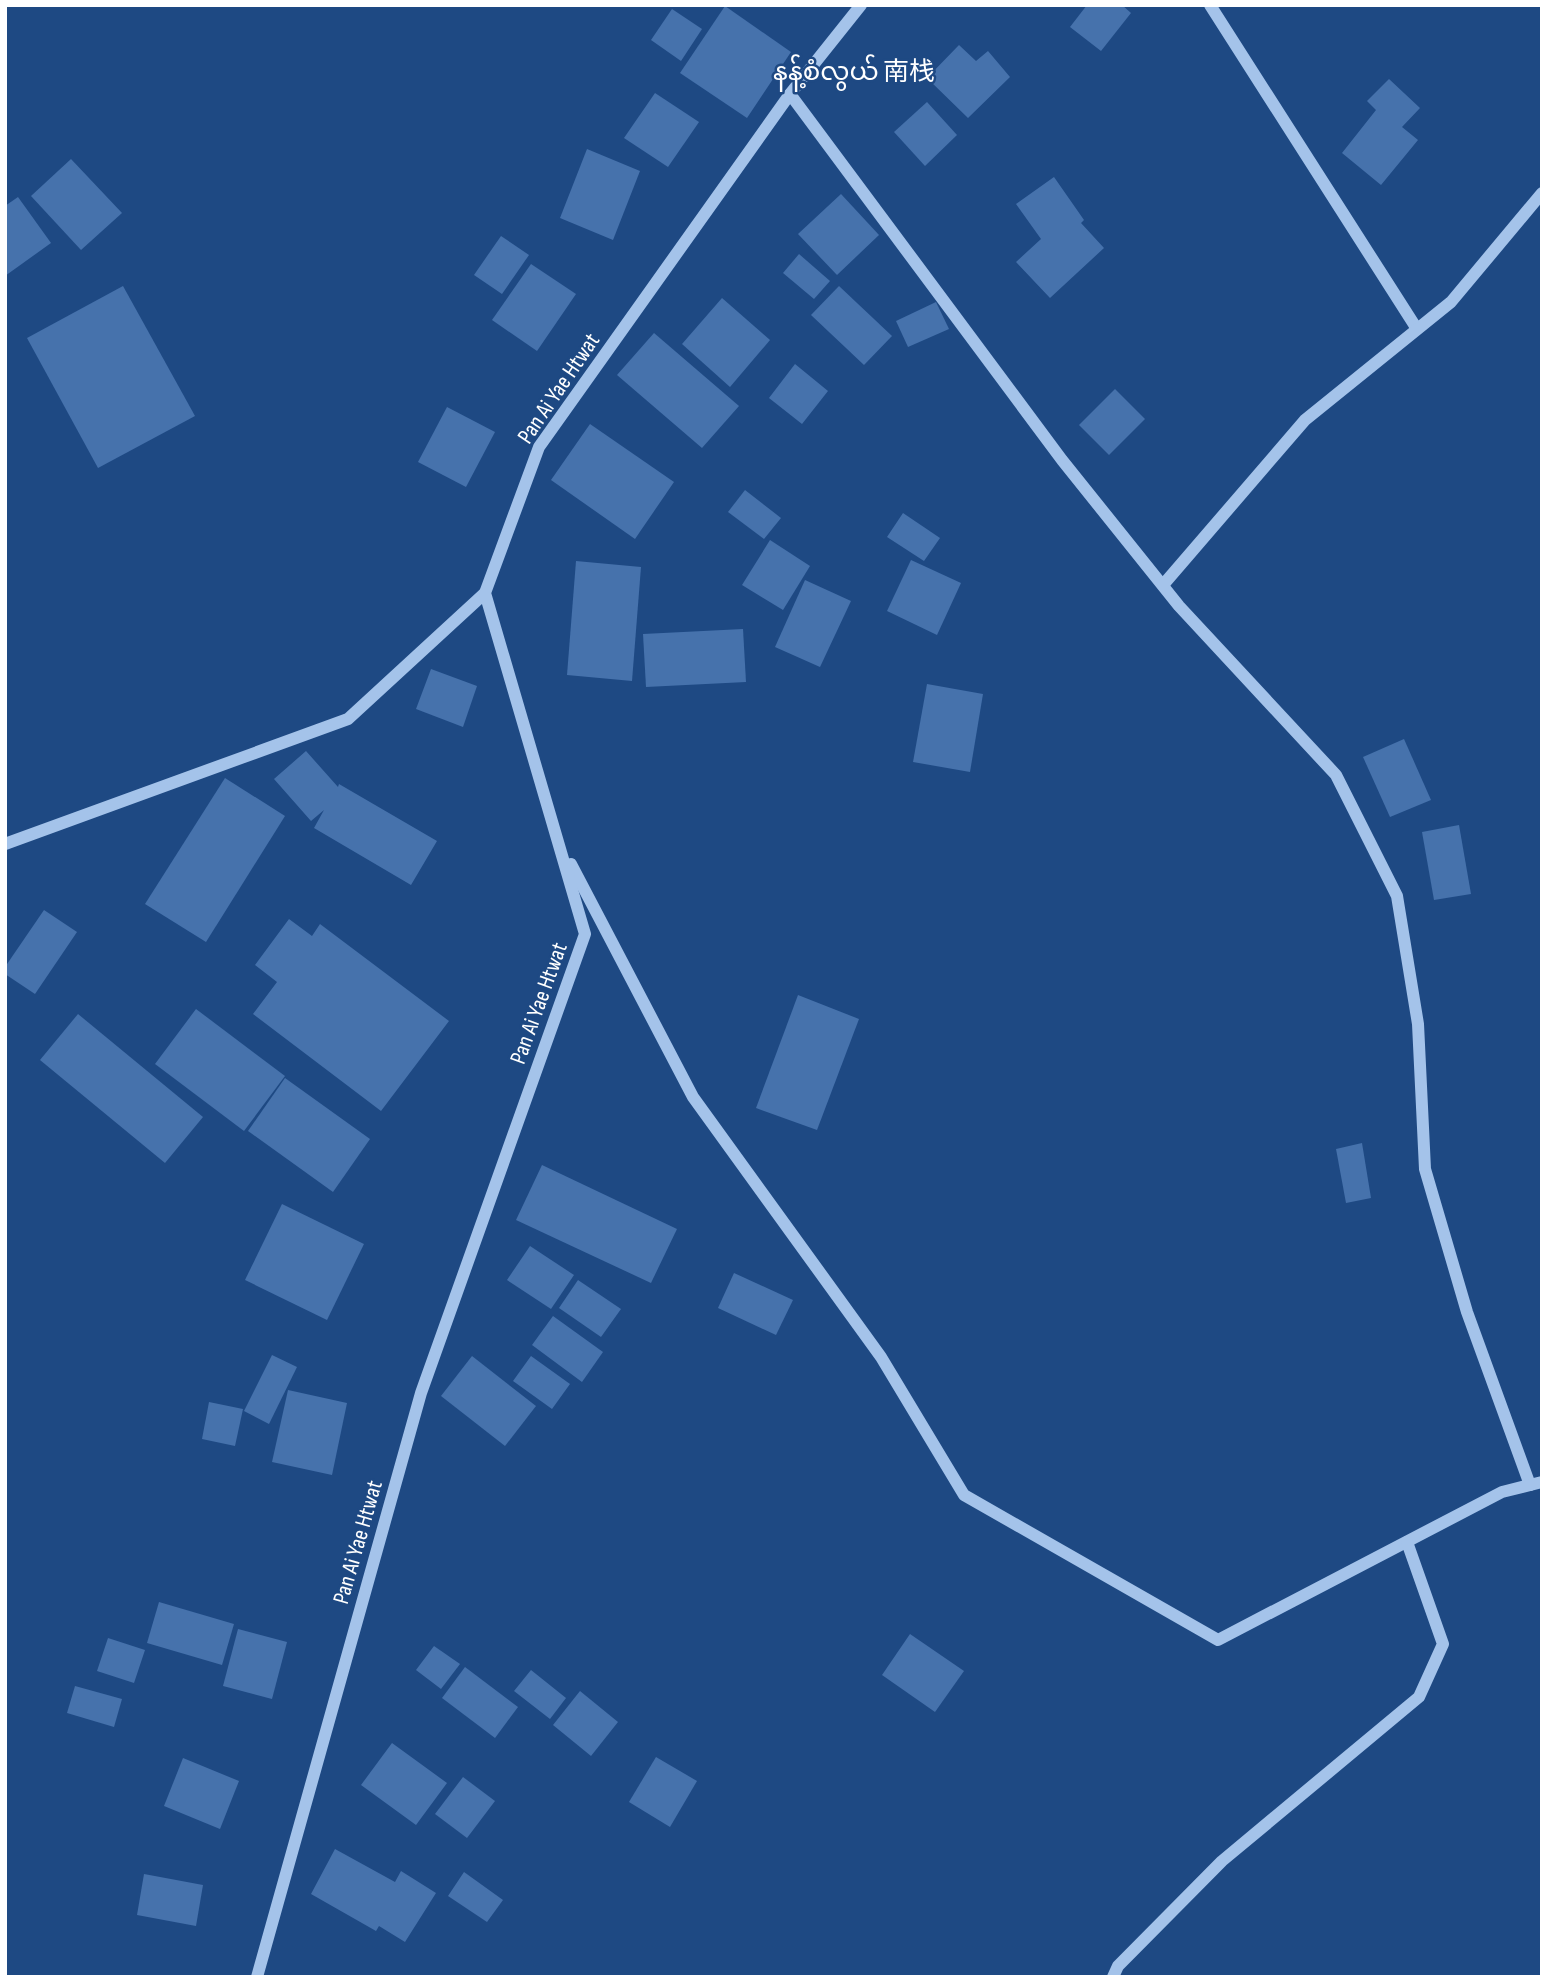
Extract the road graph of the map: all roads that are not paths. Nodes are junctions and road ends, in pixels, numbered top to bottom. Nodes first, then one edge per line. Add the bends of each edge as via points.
1 (861, 5) edge
2 (1210, 5) edge
3 (790, 94) junction
4 (1542, 192) edge
5 (1418, 329) junction
6 (1163, 585) junction
7 (485, 593) junction
8 (559, 842) junction
9 (5, 844) edge
10 (1536, 1483) edge
11 (1407, 1542) junction
12 (257, 1977) edge
13 (1113, 1977) edge

1 - 3 street, Pan Ai Yae Htwat
2 - 5 street
3 - 6 street via 1062,460
3 - 7 street, Pan Ai Yae Htwat via 539,447
4 - 5 street via 1451,302
5 - 6 street via 1305,420
6 - 10 street via 1336,775 1397,896 1418,1024 1425,1169 1467,1312
7 - 8 street, Pan Ai Yae Htwat
7 - 9 street via 348,719
8 - 11 street via 693,1097 881,1357 964,1495 1218,1640
8 - 12 street, Pan Ai Yae Htwat via 585,934 421,1393
10 - 11 street via 1502,1492
11 - 13 street via 1443,1644 1419,1696 1222,1861 1118,1966

